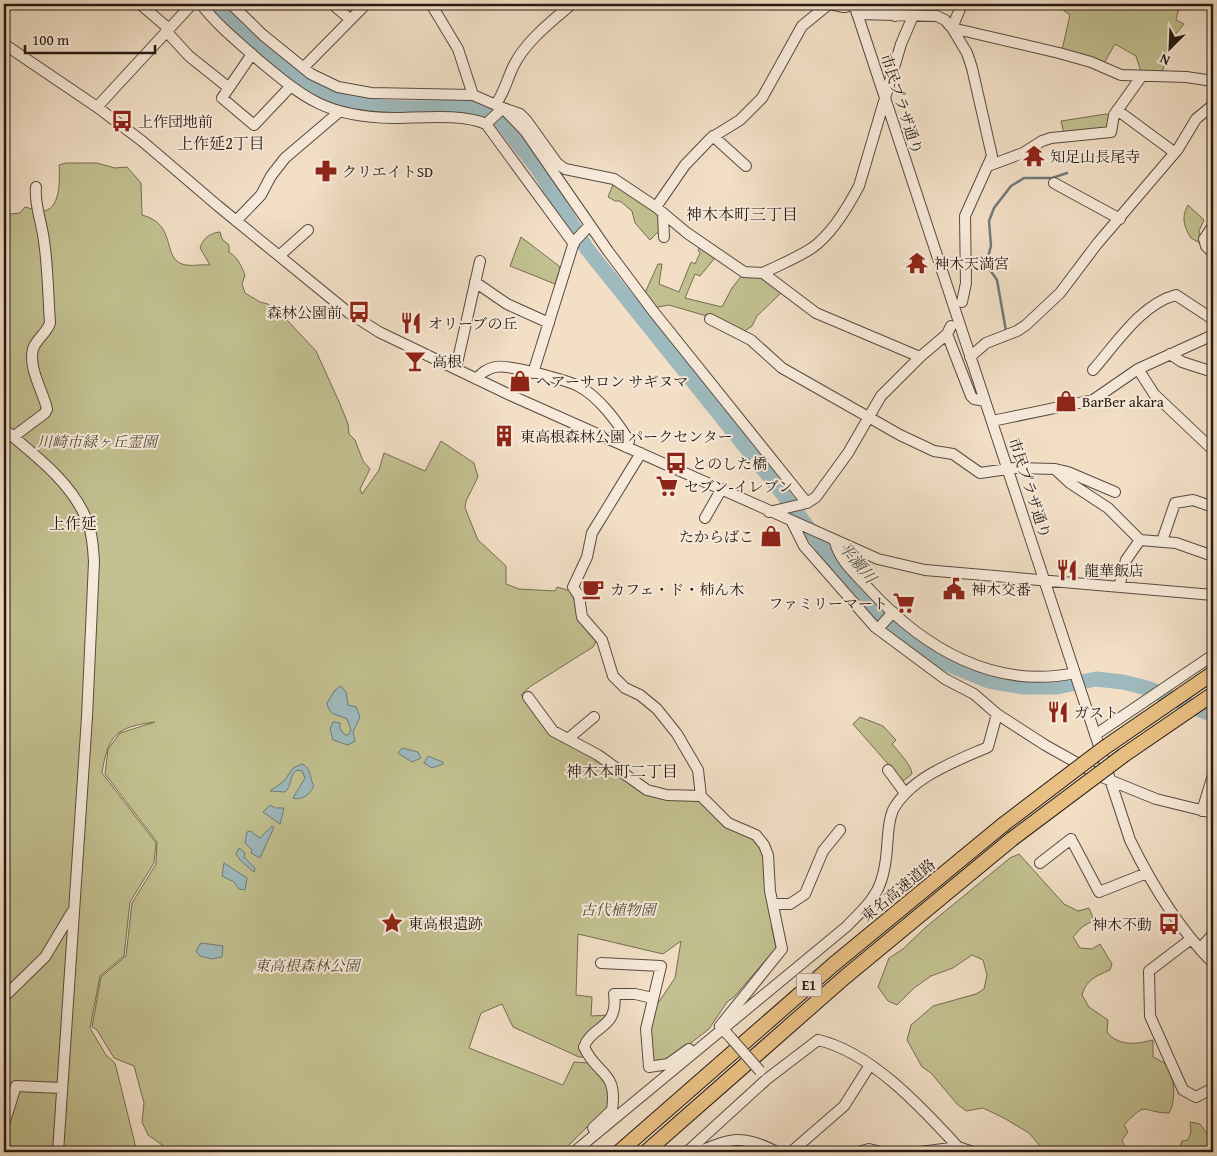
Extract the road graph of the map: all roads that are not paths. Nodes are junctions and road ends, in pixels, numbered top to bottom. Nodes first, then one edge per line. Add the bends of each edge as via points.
1 (140, 4) edge
2 (192, 4) edge
3 (201, 4) edge
4 (231, 4) edge
5 (332, 4) edge
6 (366, 4) edge
7 (431, 4) edge
8 (572, 4) edge
9 (896, 4) edge
10 (962, 4) edge
11 (855, 8) edge
12 (895, 16) junction
13 (913, 16) junction
14 (350, 19) junction
15 (952, 28) junction
16 (167, 30) junction
17 (4, 44) edge
18 (252, 54) junction
19 (304, 67) junction
20 (1141, 77) junction
21 (1213, 80) edge
22 (290, 87) junction
23 (229, 88) junction
24 (473, 95) junction
25 (885, 99) junction
26 (1213, 105) edge
27 (97, 107) junction
28 (499, 108) junction
29 (1117, 110) junction
30 (339, 112) junction
31 (488, 122) junction
32 (713, 136) junction
33 (1174, 152) junction
34 (746, 166) dead end
35 (988, 166) junction
36 (1054, 183) dead end
37 (36, 187) dead end
38 (659, 210) junction
39 (1120, 219) junction
40 (236, 221) junction
41 (589, 226) junction
42 (1213, 226) edge
43 (308, 230) dead end
44 (664, 237) dead end
45 (574, 243) junction
46 (1213, 253) edge
47 (279, 256) junction
48 (480, 261) dead end
49 (763, 273) junction
50 (475, 282) junction
51 (962, 302) dead end
52 (710, 320) dead end
53 (1213, 322) edge
54 (549, 323) junction
55 (1213, 335) edge
56 (1170, 354) junction
57 (920, 357) junction
58 (970, 357) junction
59 (456, 368) junction
60 (1138, 369) junction
61 (1093, 370) dead end
62 (1213, 372) edge
63 (533, 373) junction
64 (476, 379) junction
65 (985, 401) junction
66 (868, 416) junction
67 (992, 420) junction
68 (4, 428) edge
69 (13, 437) junction
70 (626, 447) junction
71 (1213, 450) edge
72 (641, 453) junction
73 (1007, 469) junction
74 (1055, 469) junction
75 (721, 490) junction
76 (1115, 492) dead end
77 (806, 503) junction
78 (1213, 507) edge
79 (769, 512) junction
80 (705, 518) dead end
81 (792, 522) junction
82 (1140, 540) junction
83 (1162, 541) junction
84 (835, 542) junction
85 (1213, 556) edge
86 (1044, 580) junction
87 (1119, 587) junction
88 (1213, 595) edge
89 (892, 613) junction
90 (880, 627) junction
91 (1213, 655) edge
92 (1213, 673) edge
93 (1076, 675) junction
94 (1213, 694) edge
95 (528, 697) dead end
96 (998, 714) junction
97 (594, 717) dead end
98 (1095, 736) junction
99 (569, 738) junction
100 (888, 770) dead end
101 (1213, 775) edge
102 (1110, 781) junction
103 (905, 793) junction
104 (701, 796) junction
105 (1202, 810) junction
106 (1213, 813) edge
107 (840, 830) dead end
108 (1040, 864) dead end
109 (1147, 873) junction
110 (774, 904) junction
111 (72, 911) junction
112 (1213, 934) edge
113 (1191, 939) junction
114 (1200, 949) junction
115 (601, 963) dead end
116 (1213, 963) edge
117 (4, 997) edge
118 (653, 998) junction
119 (722, 1030) junction
120 (870, 1065) junction
121 (763, 1075) junction
122 (62, 1088) junction
123 (1213, 1088) edge
124 (4, 1124) edge
125 (958, 1147) junction
126 (580, 1150) edge
127 (58, 1152) edge
128 (619, 1152) edge
129 (646, 1152) edge
130 (687, 1152) edge
131 (698, 1152) edge
132 (777, 1152) edge
133 (791, 1152) edge
134 (858, 1152) edge
135 (881, 1152) edge
136 (921, 1152) edge
137 (973, 1152) edge

1 - 16 street
2 - 16 street
3 - 18 street
4 - 19 street via 263,35
5 - 14 street
6 - 14 street
7 - 24 street via 458,49
8 - 28 street via 538,34 514,65
9 - 12 street
10 - 15 street
11 - 12 street
11 - 25 street, 市民プラザ通り
11 - 32 street via 829,4 802,26 762,98 740,120
12 - 13 street
13 - 15 street via 937,16
13 - 25 street
14 - 19 street
15 - 20 street via 1091,62 1121,75
15 - 35 street via 972,68 992,156
16 - 23 street via 189,56
16 - 27 street
17 - 27 street
18 - 22 street
18 - 23 street
19 - 24 street via 325,82 352,91
20 - 21 street
20 - 29 street
22 - 23 street via 254,125 222,98
22 - 30 street via 307,99
24 - 28 street
25 - 49 street via 859,186 850,203 812,248
25 - 58 street, 市民プラザ通り
26 - 33 street via 1196,120
27 - 40 street via 142,140
28 - 31 street
28 - 38 street via 520,114 566,169 614,179
28 - 41 street via 525,131
29 - 33 street
29 - 35 street via 1112,132 1051,138
30 - 31 street via 379,118 461,118
30 - 40 street via 285,158 261,195
31 - 45 street
32 - 34 street
32 - 38 street via 685,165
33 - 39 street
35 - 51 street via 965,216 966,283
36 - 39 street
37 - 69 street via 46,250 50,323 33,347 33,353 35,375 47,409
38 - 44 street
38 - 49 street via 687,234 744,272
39 - 58 street via 1060,293 1035,317 1018,331 986,343
40 - 47 street
41 - 45 street
41 - 77 street
42 - 46 street via 1204,240
43 - 47 street
45 - 54 street
47 - 59 street via 379,332
48 - 50 street
49 - 57 street via 816,313
50 - 54 street via 507,304
50 - 59 street
52 - 66 street via 751,340 782,368
53 - 61 street via 1176,295 1164,298 1138,319
54 - 63 street
55 - 56 street
56 - 60 street
56 - 62 street via 1182,362
57 - 65 street via 949,330 972,396
57 - 66 street via 881,396
58 - 65 street, 市民プラザ通り
59 - 64 street
60 - 67 street via 1093,400
60 - 71 street via 1154,394
63 - 64 street via 497,367 485,370
63 - 70 street via 580,387 594,397 629,441
64 - 70 street
65 - 67 street, 市民プラザ通り
66 - 73 street via 934,451 953,454 980,473
66 - 77 street via 832,478 816,497
67 - 73 street, 市民プラザ通り
68 - 69 street
69 - 111 street via 69,489 85,516 92,539 93,604
70 - 72 street
72 - 75 street
72 - 104 street via 592,533 587,557 573,587 579,596 582,617 602,640 612,676 657,709 677,734 698,770
73 - 74 street
73 - 86 street, 市民プラザ通り
74 - 76 street
74 - 82 street via 1070,484 1108,508
75 - 79 street
75 - 80 street
77 - 79 street
78 - 83 street via 1193,500 1175,503
79 - 81 street
81 - 84 street
81 - 90 street via 804,546
82 - 83 street
82 - 87 street via 1126,560
83 - 85 street
84 - 86 street via 878,559 925,570
84 - 89 street via 838,554
86 - 87 street
86 - 93 street, 市民プラザ通り
87 - 88 street
89 - 90 street
89 - 93 street via 943,651 983,669 1032,677
90 - 96 street via 945,679 974,694
91 - 98 street
92 - 128 highway, 東名高速道路 / E1, bridge via 1104,748 1004,824 834,964
93 - 98 street, 市民プラザ通り
94 - 129 highway, E1, bridge via 1124,755 1012,839 845,977
95 - 99 street via 553,731
96 - 102 street via 1052,750
96 - 103 street via 988,747 939,771
97 - 99 street
98 - 102 street, 市民プラザ通り
99 - 104 street via 647,790 667,795
100 - 103 street
101 - 105 street
102 - 105 street via 1156,799
102 - 109 street, 市民プラザ通り via 1130,840
103 - 119 street via 893,811 884,878 869,904
104 - 110 street via 728,823 756,834 764,845
105 - 106 street
107 - 110 street via 823,851 805,894 790,904
108 - 109 street via 1071,840 1100,892
109 - 113 street, 市民プラザ通り
110 - 119 street via 782,949 720,1026
111 - 117 street via 45,957
111 - 122 street
112 - 114 street
113 - 114 street, 市民プラザ通り
113 - 123 street via 1149,970 1150,1016 1183,1090 1196,1097
114 - 116 street, 市民プラザ通り
115 - 118 street via 661,966
118 - 119 street via 646,1028 649,1067 668,1064
118 - 126 street via 614,994 615,1006 608,1022 586,1042 584,1047 589,1060 602,1070 613,1086 613,1102 612,1110 583,1138
119 - 121 street, bridge
119 - 126 street
120 - 121 street via 828,1042 818,1040
120 - 125 street via 919,1107
120 - 133 street via 844,1106
121 - 130 street
122 - 124 street via 16,1086
122 - 127 street
125 - 136 street
125 - 137 street
131 - 132 street via 722,1142 748,1139
134 - 135 street

